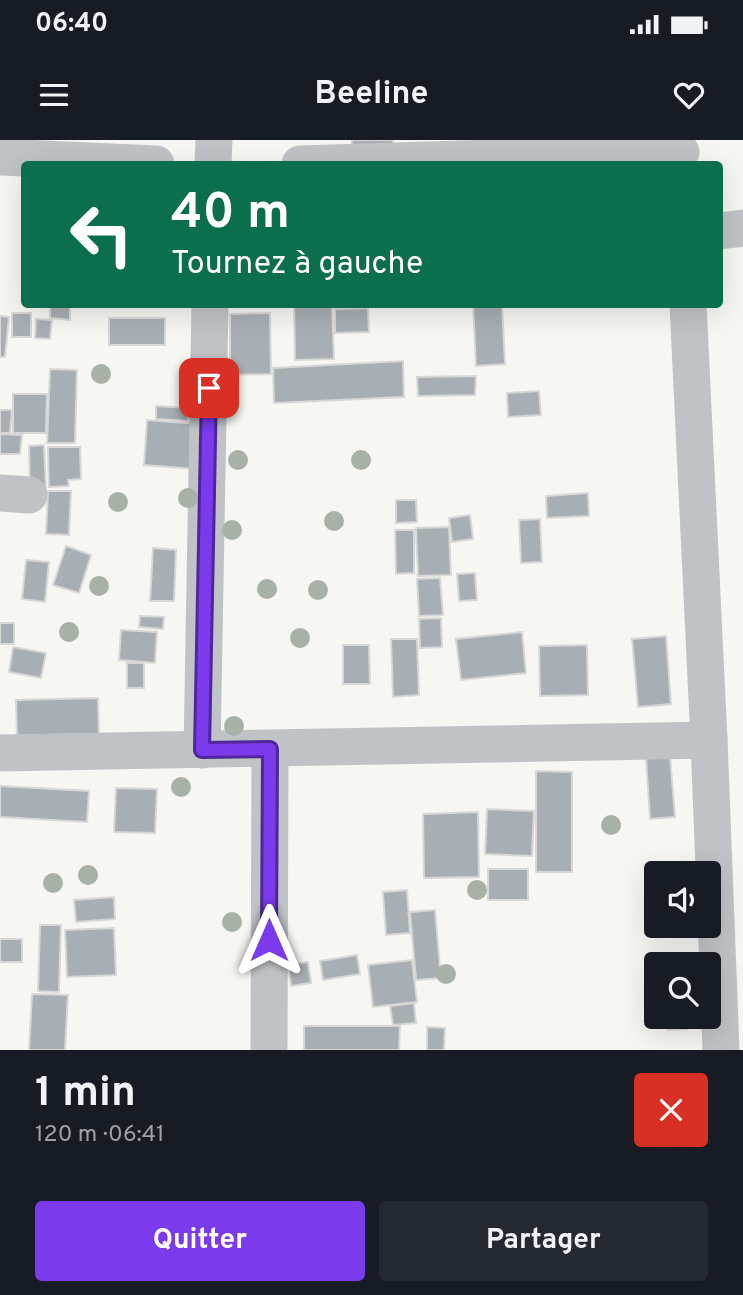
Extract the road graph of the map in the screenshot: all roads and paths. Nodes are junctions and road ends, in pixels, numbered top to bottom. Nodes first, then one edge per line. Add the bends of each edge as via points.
1 (214, 140) edge
2 (681, 152) edge
3 (0, 157) edge
4 (89, 161) edge
5 (213, 161) edge
6 (395, 161) edge
7 (743, 228) edge
8 (723, 230) edge
9 (210, 308) edge
10 (688, 308) edge
11 (709, 740) junction
12 (270, 749) junction
13 (202, 750) junction
14 (0, 753) edge
15 (269, 1050) edge
16 (721, 1050) edge

1 - 5 street
2 - 6 street
3 - 4 street
7 - 8 street
9 - 13 street
10 - 11 street
11 - 12 street
11 - 16 street
12 - 13 street
12 - 15 street
13 - 14 street

